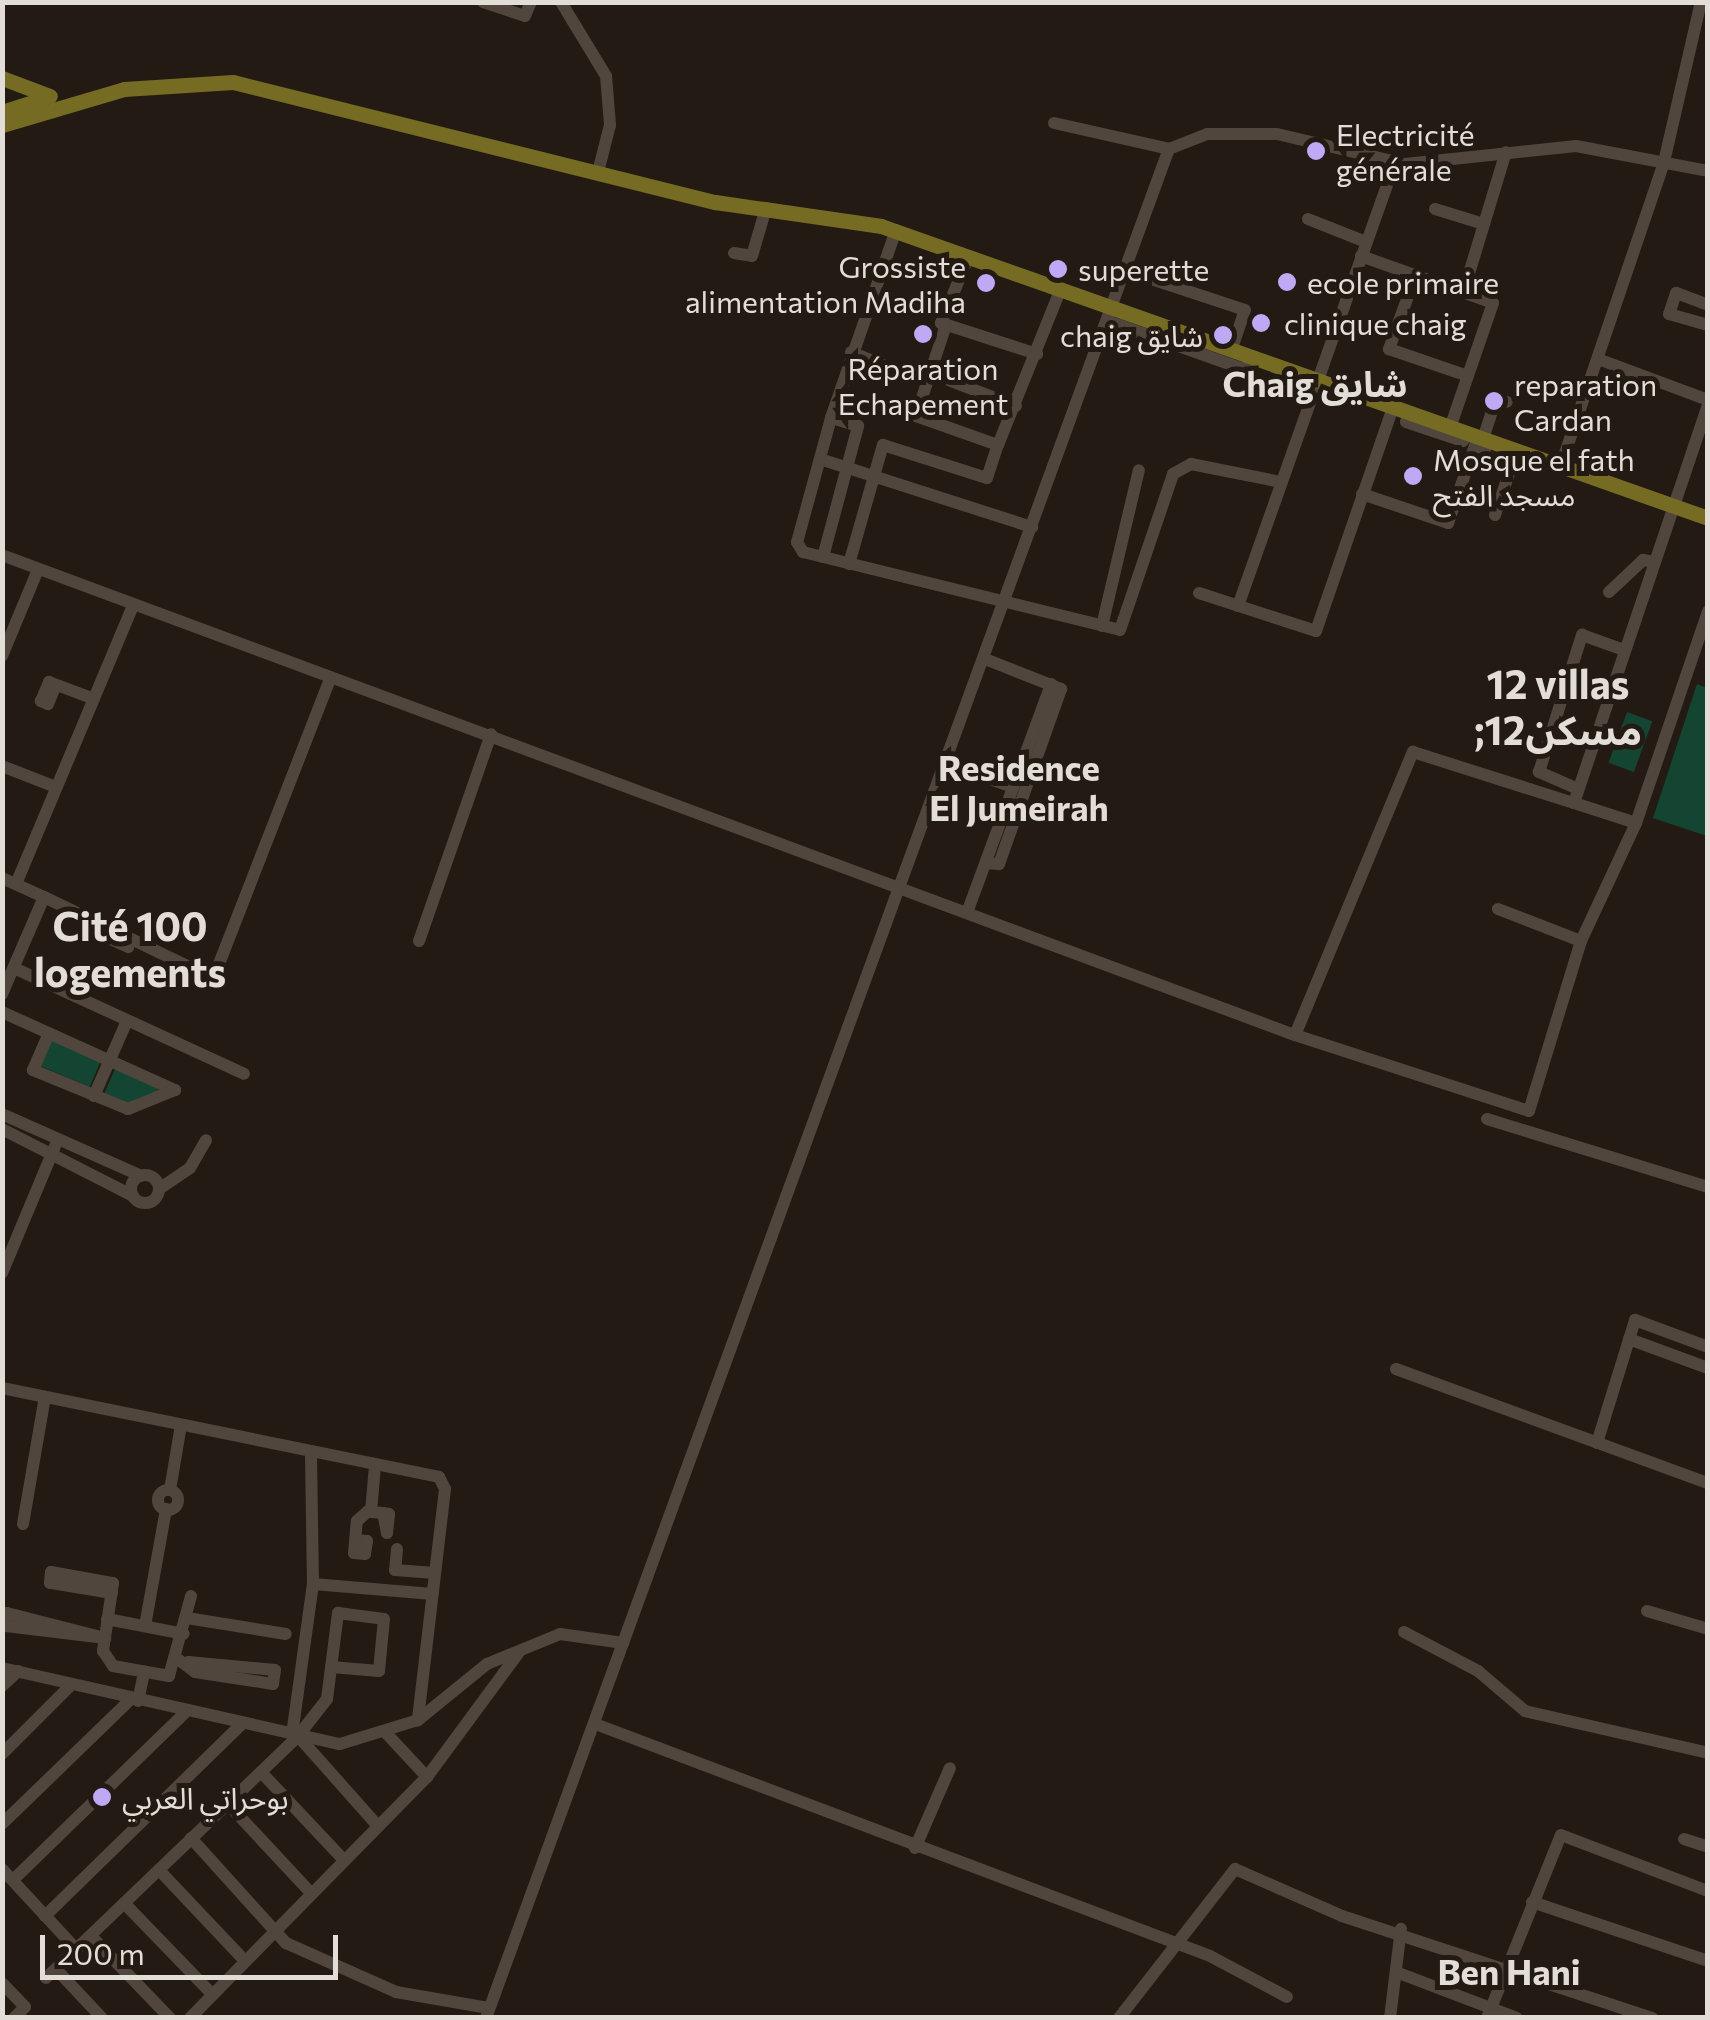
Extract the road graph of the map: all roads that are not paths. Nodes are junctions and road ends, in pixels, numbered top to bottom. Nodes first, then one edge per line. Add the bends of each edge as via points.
1 (482, 2) edge
2 (530, 2) edge
3 (561, 2) edge
4 (1701, 2) edge
5 (2, 78) edge
6 (54, 96) junction
7 (2, 112) edge
8 (1054, 123) dead end
9 (2, 126) edge
10 (1170, 149) junction
11 (1506, 152) junction
12 (1394, 162) junction
13 (1664, 162) junction
14 (599, 168) junction
15 (1708, 171) edge
16 (766, 208) junction
17 (1434, 209) dead end
18 (1308, 219) dead end
19 (1484, 224) junction
20 (896, 230) junction
21 (1366, 242) junction
22 (734, 253) dead end
23 (968, 256) junction
24 (1361, 256) junction
25 (1124, 270) junction
26 (1416, 274) junction
27 (1061, 288) junction
28 (1464, 290) junction
29 (1708, 305) edge
30 (1708, 313) edge
31 (1110, 314) junction
32 (1708, 323) edge
33 (946, 325) junction
34 (1230, 351) junction
35 (851, 352) junction
36 (1037, 354) junction
37 (1250, 358) junction
38 (1598, 360) junction
39 (897, 371) dead end
40 (930, 373) junction
41 (1468, 376) junction
42 (1314, 381) junction
43 (1507, 402) dead end
44 (1708, 402) edge
45 (1016, 406) junction
46 (1401, 410) junction
47 (830, 418) junction
48 (1473, 435) junction
49 (998, 445) junction
50 (1513, 449) junction
51 (820, 459) junction
52 (846, 465) junction
53 (1561, 465) junction
54 (1140, 470) dead end
55 (874, 472) junction
56 (1281, 482) junction
57 (1362, 494) junction
58 (1673, 506) junction
59 (1494, 515) dead end
60 (1708, 518) edge
61 (1032, 527) junction
62 (2, 555) edge
63 (823, 557) junction
64 (1655, 562) junction
65 (850, 564) junction
66 (37, 572) junction
67 (1609, 592) dead end
68 (1199, 593) dead end
69 (1005, 602) junction
70 (1238, 606) junction
71 (132, 608) junction
72 (1708, 611) edge
73 (1102, 626) junction
74 (1703, 639) edge
75 (1624, 650) junction
76 (2, 656) edge
77 (985, 659) junction
78 (330, 679) junction
79 (1051, 684) junction
80 (62, 687) dead end
81 (89, 697) junction
82 (491, 734) junction
83 (946, 764) junction
84 (2, 766) edge
85 (56, 787) junction
86 (1013, 787) junction
87 (1576, 796) junction
88 (1636, 823) junction
89 (986, 862) junction
90 (9, 881) edge
91 (903, 884) junction
92 (44, 897) junction
93 (1498, 908) dead end
94 (968, 910) junction
95 (420, 941) dead end
96 (1581, 941) junction
97 (14, 968) junction
98 (3, 991) edge
99 (2, 1012) edge
100 (127, 1020) junction
101 (49, 1033) junction
102 (1295, 1035) junction
103 (110, 1061) junction
104 (244, 1074) dead end
105 (94, 1096) junction
106 (2, 1114) edge
107 (1488, 1119) dead end
108 (2, 1130) edge
109 (59, 1139) junction
110 (206, 1140) dead end
111 (52, 1152) junction
112 (142, 1176) junction
113 (1708, 1186) edge
114 (159, 1188) junction
115 (133, 1196) junction
116 (2, 1274) edge
117 (1629, 1338) junction
118 (1708, 1347) edge
119 (1708, 1368) edge
120 (1396, 1370) dead end
121 (2, 1388) edge
122 (44, 1397) junction
123 (180, 1425) junction
124 (1597, 1443) junction
125 (311, 1451) junction
126 (375, 1464) junction
127 (1708, 1483) edge
128 (23, 1524) dead end
129 (356, 1540) dead end
130 (397, 1549) dead end
131 (436, 1573) junction
132 (313, 1584) junction
133 (112, 1593) dead end
134 (433, 1594) junction
135 (190, 1596) dead end
136 (1647, 1610) dead end
137 (187, 1618) junction
138 (107, 1620) junction
139 (145, 1626) junction
140 (1708, 1629) edge
141 (1404, 1632) dead end
142 (184, 1634) junction
143 (286, 1634) dead end
144 (101, 1637) junction
145 (624, 1643) junction
146 (520, 1651) junction
147 (184, 1661) junction
148 (331, 1666) junction
149 (2, 1668) edge
150 (124, 1668) junction
151 (18, 1671) junction
152 (144, 1672) junction
153 (72, 1684) junction
154 (2, 1686) edge
155 (129, 1698) junction
156 (186, 1712) junction
157 (418, 1720) junction
158 (598, 1724) junction
159 (241, 1725) junction
160 (387, 1734) junction
161 (295, 1736) junction
162 (1708, 1753) edge
163 (2, 1754) edge
164 (950, 1768) dead end
165 (261, 1772) junction
166 (427, 1777) junction
167 (228, 1804) junction
168 (2, 1824) edge
169 (378, 1826) junction
170 (191, 1838) junction
171 (1684, 1839) dead end
172 (1708, 1846) edge
173 (916, 1848) junction
174 (344, 1860) junction
175 (2, 1869) edge
176 (159, 1870) junction
177 (13, 1880) junction
178 (1708, 1891) edge
179 (311, 1893) junction
180 (1532, 1902) junction
181 (125, 1904) junction
182 (45, 1916) junction
183 (1400, 1929) junction
184 (274, 1930) junction
185 (91, 1936) junction
186 (1173, 1946) junction
187 (77, 1950) junction
188 (244, 1960) junction
189 (1708, 1961) edge
190 (1506, 1968) junction
191 (1396, 1972) junction
192 (2, 1983) edge
193 (211, 1993) junction
194 (1287, 1997) dead end
195 (20, 2012) edge
196 (1488, 2012) edge
197 (488, 2013) edge
198 (1392, 2017) edge
199 (35, 2018) edge
200 (102, 2018) edge
201 (170, 2018) edge
202 (190, 2018) edge
203 (1119, 2018) edge
204 (1517, 2018) edge
205 (1653, 2018) edge

1 - 2 street via 525,16
3 - 14 street via 606,76
4 - 13 street
5 - 6 main road
6 - 7 main road
6 - 14 main road via 140,78 230,73
8 - 10 street
9 - 14 main road via 124,89 220,81
10 - 12 street via 1206,134 1277,134
10 - 25 street
11 - 12 street
11 - 13 street via 1576,146
11 - 19 street
12 - 21 street
13 - 15 street
13 - 38 street
14 - 16 main road
16 - 20 main road
16 - 22 street via 752,256
17 - 19 street
18 - 21 street
19 - 28 street
20 - 23 main road
20 - 35 street
21 - 24 street
23 - 27 main road
23 - 33 street
24 - 26 street
24 - 42 street
25 - 31 street
25 - 34 street via 1245,310
26 - 28 street
26 - 41 street via 1390,348
27 - 31 main road
27 - 36 street
28 - 41 street via 1493,303
29 - 32 street via 1676,293 1668,314
30 - 32 street
31 - 34 main road
31 - 37 street via 1246,370
31 - 61 street
33 - 36 street
33 - 40 street
34 - 37 main road
35 - 39 street
35 - 47 street
36 - 45 street
37 - 42 main road
38 - 44 street
38 - 53 street
40 - 45 street
40 - 49 street via 916,416
41 - 48 street
42 - 46 main road
42 - 56 street
43 - 48 street via 1496,399
44 - 58 street
45 - 49 street
46 - 48 main road
46 - 57 street
47 - 51 street
47 - 52 street via 858,426
48 - 50 main road
48 - 57 street via 1448,523
49 - 55 street via 988,478 883,445
50 - 53 main road
50 - 59 street
51 - 52 street
51 - 63 street via 797,542
52 - 55 street
52 - 63 street
53 - 58 main road
54 - 73 street
55 - 61 street
55 - 65 street
56 - 70 street
56 - 73 street via 1182,466 1151,525 1120,630
57 - 70 street via 1316,631
58 - 60 main road
58 - 64 street
61 - 69 street
62 - 66 street
63 - 65 street
64 - 67 street via 1643,560
64 - 75 street
65 - 69 street
66 - 71 street
66 - 76 street
68 - 70 street
69 - 73 street
69 - 77 street
71 - 78 street
71 - 81 street
72 - 74 street
74 - 88 street
75 - 87 street
75 - 87 street via 1582,635 1539,772
77 - 79 street
77 - 83 street
78 - 82 street
78 - 92 street via 217,970 202,973
79 - 86 street
79 - 89 street via 1061,689 999,864
80 - 81 street via 70,682 87,688
81 - 85 street
82 - 91 street
82 - 95 street
83 - 86 street
83 - 91 street
84 - 85 street
85 - 90 street
86 - 89 street
87 - 88 street
87 - 102 street via 1413,752
88 - 96 street
89 - 94 street
90 - 92 street
91 - 94 street
91 - 145 street via 841,1031
92 - 97 street
93 - 96 street
94 - 102 street
96 - 102 street via 1530,1111
97 - 98 street
97 - 100 street
99 - 101 street
100 - 103 street
100 - 104 street
101 - 103 street
101 - 105 street via 33,1070
103 - 105 street
103 - 105 street via 175,1090 128,1110
106 - 109 street
107 - 113 street
108 - 111 street
109 - 111 street
109 - 112 street
110 - 114 street via 190,1168
111 - 115 street
111 - 116 street
112 - 114 street
112 - 115 street
114 - 115 street via 148,1202
117 - 118 street via 1635,1320
117 - 119 street
117 - 124 street
120 - 124 street
121 - 122 street
122 - 123 street
122 - 128 street
123 - 125 street
123 - 139 street via 170,1490 158,1500 166,1509
124 - 127 street
125 - 126 street
125 - 132 street
126 - 129 street via 377,1512 358,1521
126 - 131 street via 439,1478 446,1490
130 - 131 street via 396,1570
131 - 134 street
132 - 134 street
132 - 161 street
133 - 138 street
134 - 157 street
135 - 137 street
136 - 140 street
137 - 142 street
137 - 143 street
138 - 139 street
138 - 144 street
139 - 142 street
141 - 162 street via 1478,1672 1526,1711
142 - 147 street
144 - 144 street via 6,1626 7,1613 90,1628
144 - 150 street via 103,1651
145 - 146 street via 560,1634
145 - 158 street
146 - 157 street via 486,1664
146 - 166 street
147 - 147 street via 194,1672 272,1684 275,1670 194,1656
147 - 152 street via 168,1676
148 - 148 street via 379,1671 384,1619 338,1613
148 - 161 street via 327,1699
149 - 151 street
150 - 152 street
150 - 155 street
151 - 153 street
151 - 154 street
152 - 155 street
153 - 155 street
153 - 163 street
155 - 156 street
155 - 168 street
156 - 159 street
156 - 177 street
157 - 160 street
158 - 173 street
158 - 197 street
159 - 161 street
159 - 182 street
160 - 161 street via 340,1744
160 - 166 street
161 - 165 street
161 - 169 street
164 - 173 street
165 - 167 street
165 - 174 street
166 - 169 street
167 - 170 street
167 - 179 street
169 - 174 street
170 - 176 street
170 - 184 street
171 - 172 street
173 - 186 street
174 - 179 street
175 - 177 street
176 - 181 street
176 - 188 street
177 - 182 street
178 - 180 street via 1561,1835
179 - 184 street
180 - 189 street
180 - 190 street
181 - 185 street
181 - 193 street
182 - 187 street
183 - 186 street via 1342,1916 1235,1869
183 - 190 street
183 - 191 street
184 - 188 street
184 - 197 street via 396,1992
185 - 187 street
185 - 201 street
186 - 194 street
186 - 203 street
187 - 200 street via 51,1973
188 - 193 street
190 - 196 street
190 - 205 street
191 - 196 street
191 - 198 street
192 - 195 street
193 - 202 street
195 - 199 street
196 - 204 street

